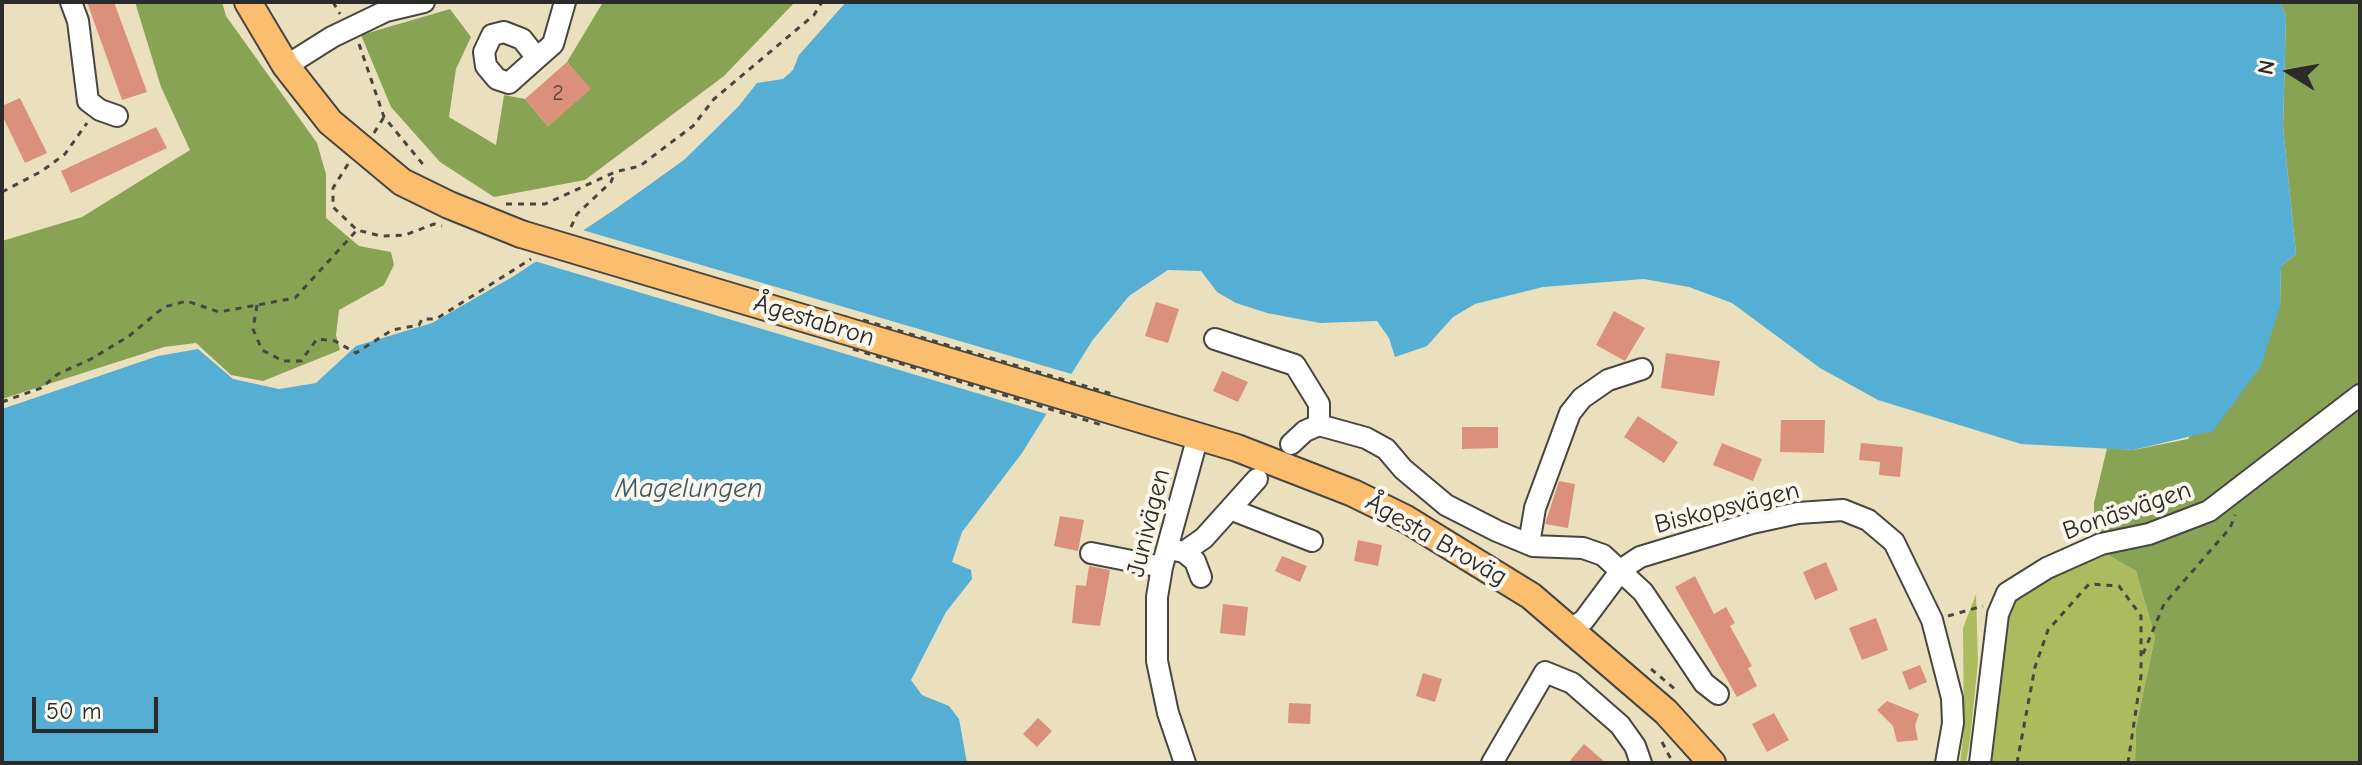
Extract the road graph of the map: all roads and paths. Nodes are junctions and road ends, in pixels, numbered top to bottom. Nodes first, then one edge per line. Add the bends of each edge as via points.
1 (71, 2) edge
2 (248, 2) edge
3 (424, 2) edge
4 (565, 2) edge
5 (822, 2) edge
6 (386, 6) edge
7 (362, 49) dead end
8 (537, 58) dead end
9 (286, 66) junction
10 (94, 106) junction
11 (117, 116) dead end
12 (384, 117) junction
13 (374, 133) dead end
14 (348, 164) dead end
15 (430, 172) dead end
16 (615, 172) junction
17 (2, 192) edge
18 (493, 203) dead end
19 (574, 225) dead end
20 (448, 227) dead end
21 (357, 230) junction
22 (524, 265) dead end
23 (257, 305) junction
24 (1215, 339) dead end
25 (1642, 369) dead end
26 (2360, 395) edge
27 (2, 402) edge
28 (1106, 409) joint
29 (1319, 425) junction
30 (1198, 436) junction
31 (1291, 444) dead end
32 (1257, 479) dead end
33 (2239, 503) dead end
34 (1230, 509) junction
35 (1312, 541) dead end
36 (1529, 544) junction
37 (1091, 553) dead end
38 (1172, 556) junction
39 (1622, 569) junction
40 (1201, 577) dead end
41 (2003, 600) junction
42 (1932, 620) junction
43 (1571, 629) junction
44 (2141, 656) junction
45 (1718, 694) dead end
46 (1661, 739) dead end
47 (1185, 763) edge
48 (1492, 763) edge
49 (1641, 763) edge
50 (1673, 763) edge
51 (1712, 763) edge
52 (1946, 763) edge
53 (1980, 763) edge
54 (2017, 763) edge
55 (2128, 763) edge

1 - 10 street via 88,101
2 - 9 main road
3 - 6 street
4 - 8 street via 553,44
5 - 16 path via 814,15 714,99 693,126 640,166
6 - 9 street
7 - 12 path
9 - 28 main road, Ågestabron, bridge via 330,122 402,182 449,205 521,234
10 - 11 street
10 - 17 path via 84,132 65,154
12 - 13 path
12 - 15 path
14 - 21 path via 333,188 333,207
16 - 18 path via 545,204
16 - 19 path via 577,214
20 - 21 path via 434,224 405,235 381,236
21 - 23 path via 295,298
22 - 23 path via 436,319 392,330 356,353 335,341 317,339 301,361 283,361 262,350 253,329
23 - 27 path via 219,312 187,301 164,307 91,359 41,388
24 - 29 street via 1295,365 1319,404
25 - 36 street via 1608,380 1570,413 1535,508
26 - 41 street, Bonäsvägen via 2209,511 2149,534 2101,544 2047,568
28 - 30 main road, Ågesta Broväg
29 - 31 street
29 - 36 street via 1376,443 1446,505
30 - 38 street, Junivägen
30 - 43 main road, Ågesta Broväg via 1295,469 1406,519 1531,596
32 - 34 street
33 - 44 path via 2230,528 2164,604
34 - 35 street
34 - 38 street via 1204,538
36 - 39 street via 1583,548
37 - 38 street
38 - 40 street via 1195,561
38 - 47 street, Junivägen via 1157,597 1157,661
39 - 42 street, Biskopsvägen via 1640,557 1752,523 1843,510 1868,520 1894,542
39 - 43 street, Biskopsvägen via 1584,620
39 - 45 street via 1704,683
41 - 42 path
41 - 53 street
42 - 52 street, Biskopsvägen via 1952,698
43 - 51 main road, Ågesta Broväg via 1666,712
44 - 54 path via 2141,616 2119,586 2089,584 2048,630 2035,667
44 - 55 path
46 - 50 path
48 - 49 street via 1545,672 1572,683 1620,725

